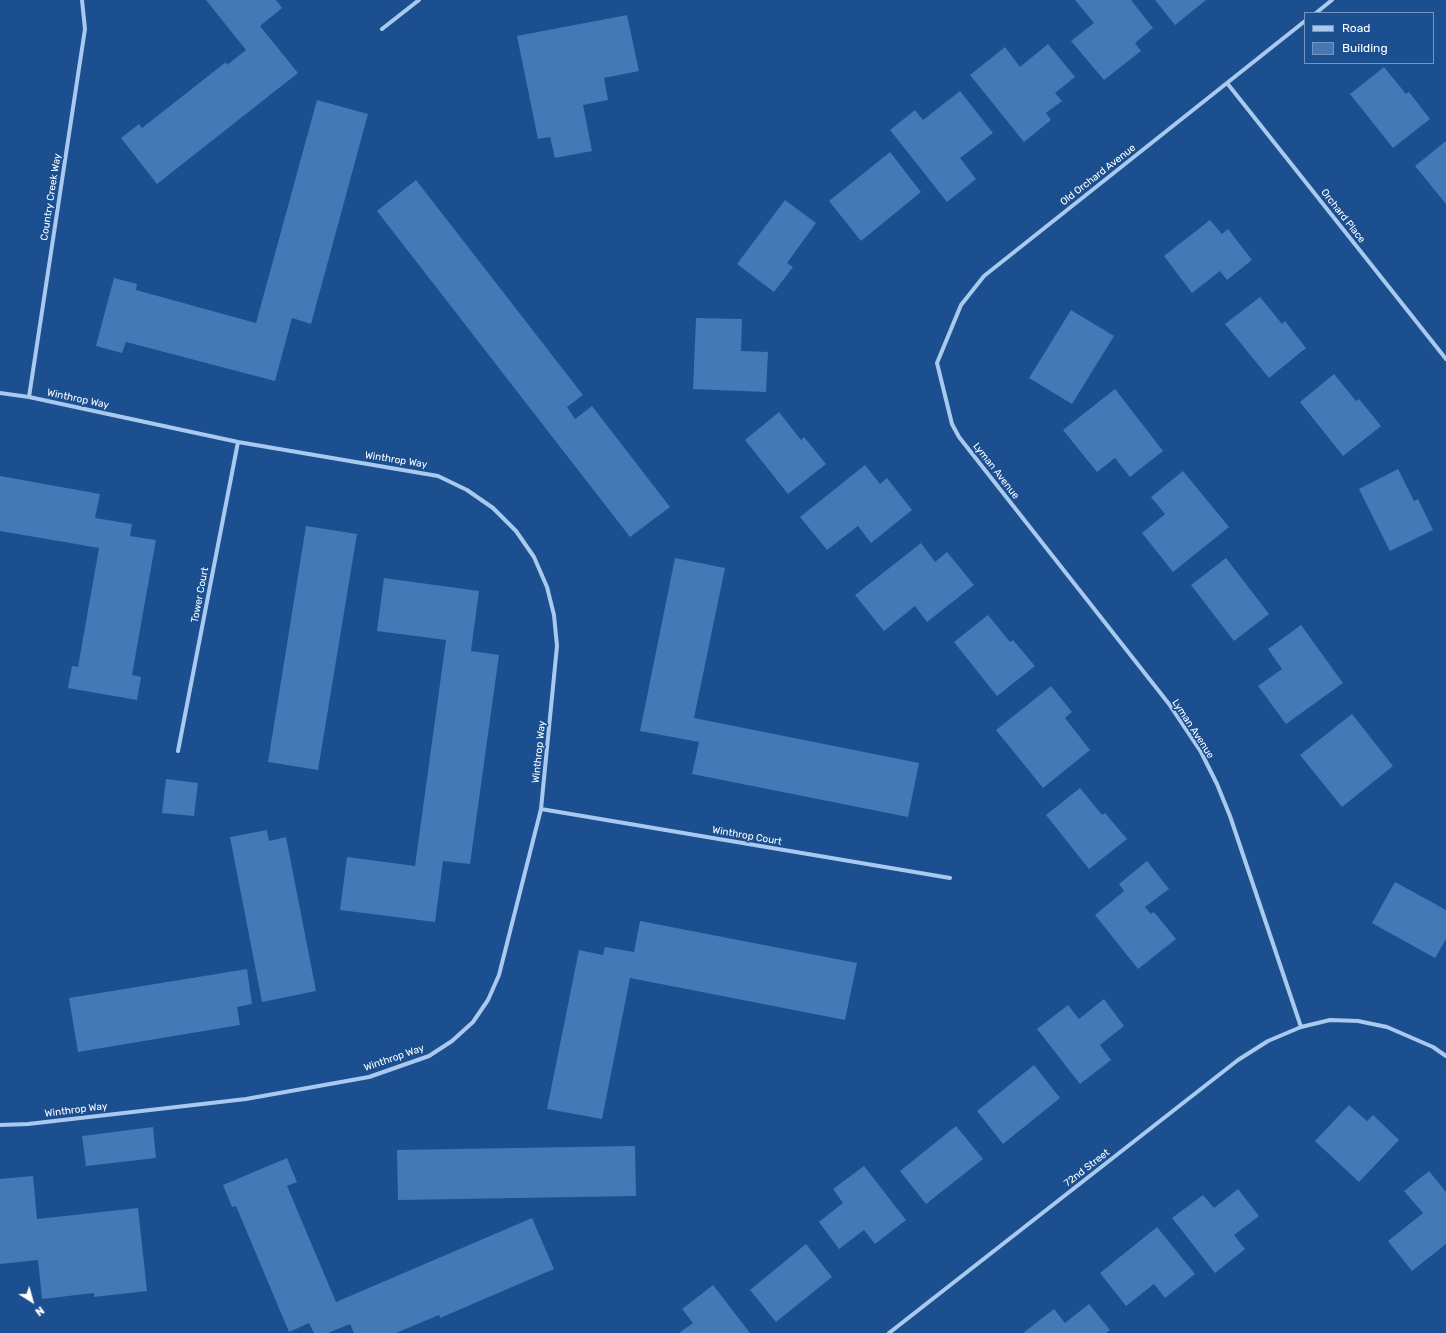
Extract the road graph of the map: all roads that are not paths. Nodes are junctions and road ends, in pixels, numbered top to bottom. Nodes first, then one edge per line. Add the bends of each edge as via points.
1 (82, 0) edge
2 (419, 0) edge
3 (1332, 0) edge
4 (1317, 12) edge
5 (1304, 23) edge
6 (382, 29) dead end
7 (1227, 83) junction
8 (1446, 359) edge
9 (938, 369) joint
10 (0, 392) edge
11 (29, 397) junction
12 (238, 442) junction
13 (178, 751) dead end
14 (541, 809) junction
15 (950, 878) dead end
16 (1301, 1027) junction
17 (1446, 1056) edge
18 (0, 1125) edge
19 (890, 1333) edge

1 - 11 street, Country Creek Way via 85,29
2 - 6 street
3 - 4 street
5 - 7 street, Old Orchard Avenue
7 - 8 street, Orchard Place
7 - 9 street, Old Orchard Avenue via 984,276 961,304 937,363
9 - 16 street, Lyman Avenue via 952,424 959,437 1169,704 1201,752 1230,816
10 - 11 street, Winthrop Way
11 - 12 street, Winthrop Way
12 - 13 street, Tower Court
12 - 14 street, Winthrop Way via 438,476 467,490 493,508 516,531 547,587 554,615 557,646
14 - 15 street, Winthrop Court
14 - 18 street, Winthrop Way via 500,975 488,1000 473,1022 452,1041 429,1056 369,1076 246,1099
16 - 17 street via 1330,1020 1358,1021 1387,1027 1433,1047
16 - 19 street, 72nd Street via 1268,1041 1238,1060

